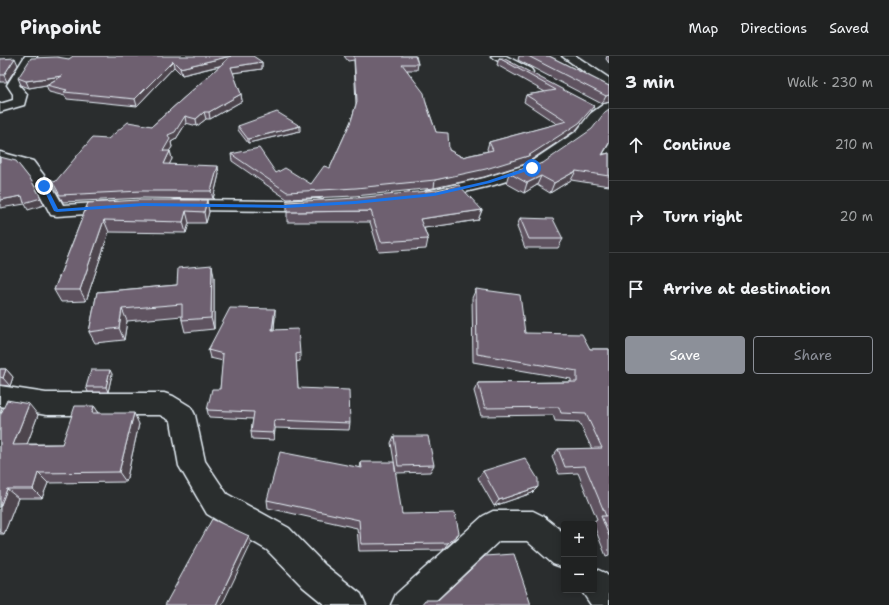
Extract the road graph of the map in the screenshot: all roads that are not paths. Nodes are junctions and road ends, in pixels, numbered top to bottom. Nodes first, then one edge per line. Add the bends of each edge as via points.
1 (31, 56) edge
2 (497, 56) edge
3 (568, 56) edge
4 (540, 79) edge
5 (609, 84) edge
6 (0, 108) edge
7 (600, 108) edge
8 (0, 157) edge
9 (418, 196) edge
10 (332, 204) edge
11 (135, 205) edge
12 (166, 205) edge
13 (0, 396) edge
14 (561, 550) edge
15 (597, 588) edge
16 (609, 602) edge
17 (350, 605) edge
18 (407, 605) edge

1 - 6 street via 13,85 20,94 19,102
2 - 4 street
3 - 5 street
7 - 9 street via 582,134 532,168 488,182
8 - 11 street via 27,164 44,186 57,211
10 - 12 street
13 - 17 street via 46,404 164,404 182,414 193,466 216,504 278,539 314,576
14 - 18 street via 533,526 493,526
15 - 16 street

